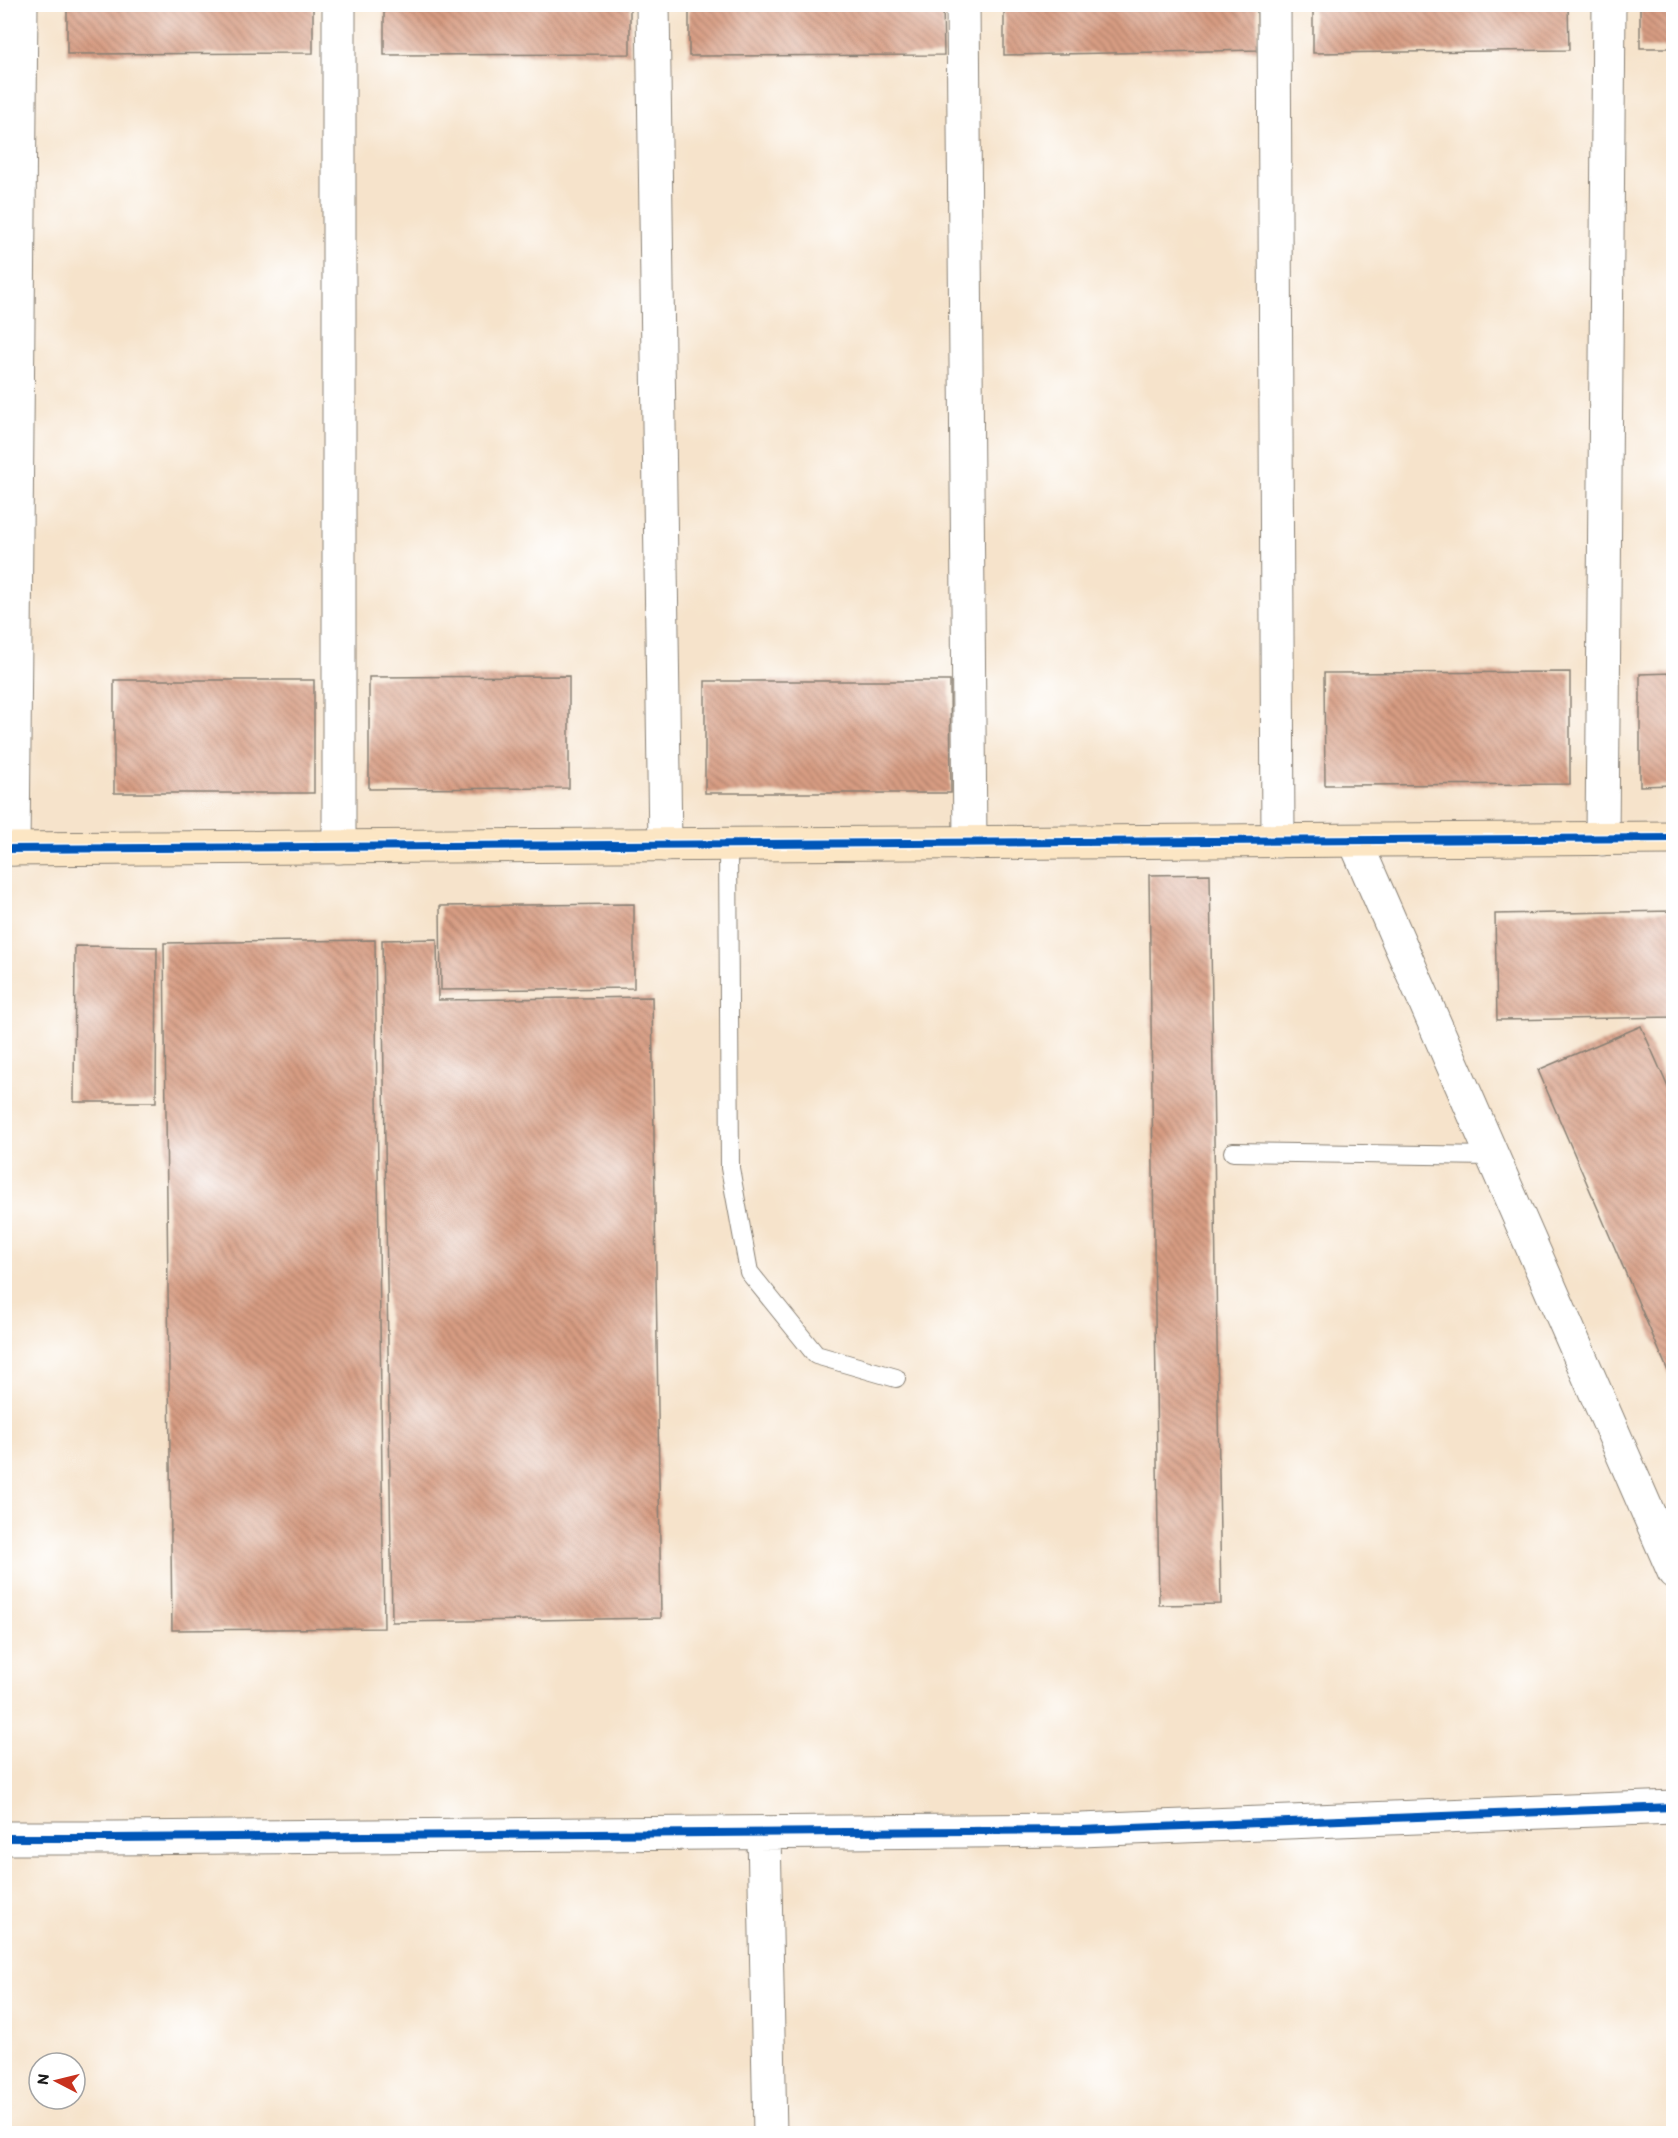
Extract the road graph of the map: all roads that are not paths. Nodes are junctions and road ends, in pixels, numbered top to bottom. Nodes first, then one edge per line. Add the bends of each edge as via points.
1 (21, 4) edge
2 (339, 4) edge
3 (653, 4) edge
4 (963, 4) edge
5 (1274, 4) edge
6 (1609, 4) edge
7 (1674, 838) edge
8 (1602, 839) junction
9 (1278, 841) junction
10 (1355, 841) junction
11 (970, 843) junction
12 (666, 845) junction
13 (728, 845) junction
14 (339, 847) junction
15 (9, 849) edge
16 (1233, 1152) dead end
17 (1492, 1156) junction
18 (896, 1378) dead end
19 (1674, 1572) edge
20 (1674, 1808) edge
21 (764, 1833) junction
22 (4, 1838) edge
23 (770, 2133) edge

1 - 15 street
2 - 14 street
3 - 12 street
4 - 11 street
5 - 9 street
6 - 8 street
7 - 8 street
8 - 10 street
9 - 10 street
9 - 11 street
10 - 17 street
11 - 13 street
12 - 13 street
12 - 14 street
13 - 18 lane via 730,1167 749,1272 816,1355
14 - 15 street
16 - 17 lane
17 - 19 street
20 - 21 street via 1081,1830
21 - 22 street
21 - 23 street

